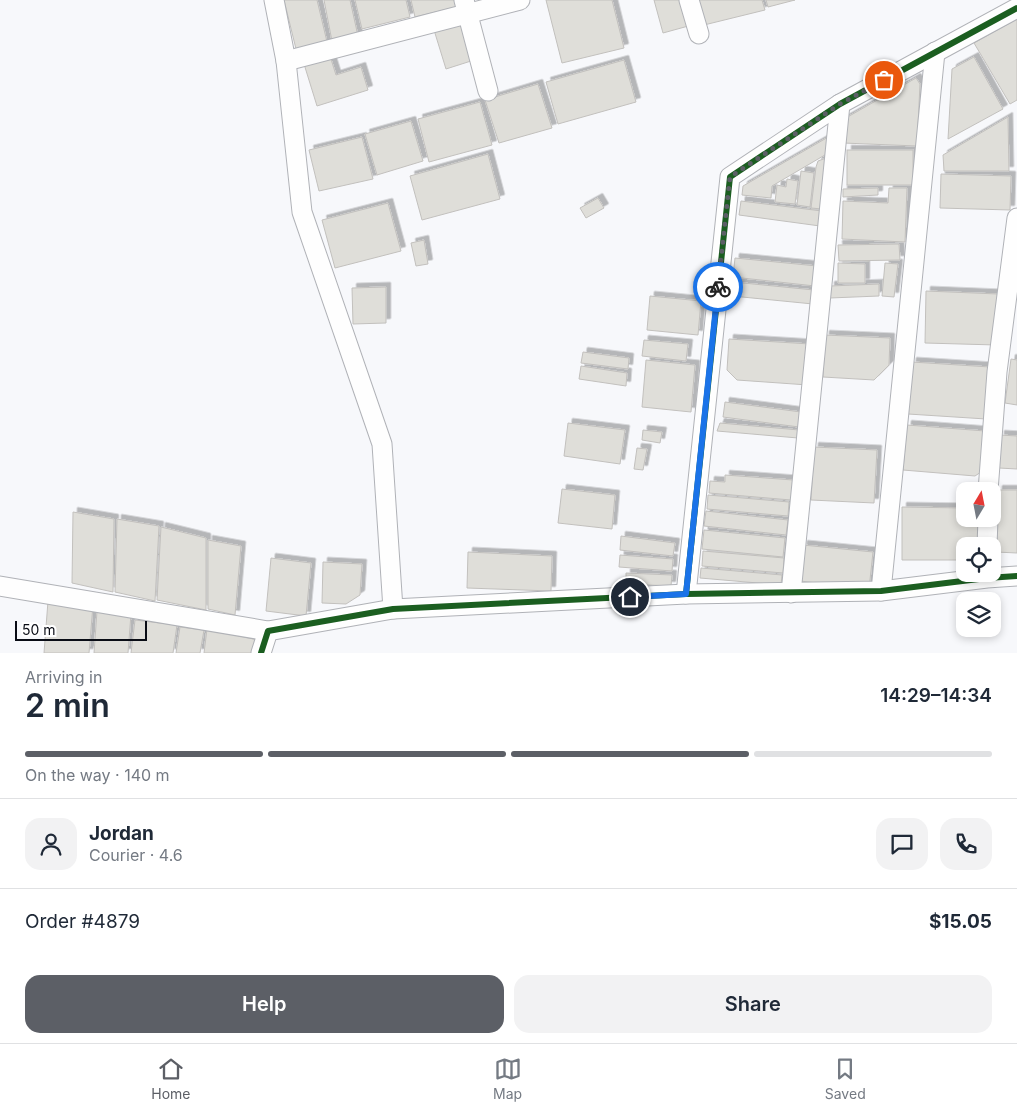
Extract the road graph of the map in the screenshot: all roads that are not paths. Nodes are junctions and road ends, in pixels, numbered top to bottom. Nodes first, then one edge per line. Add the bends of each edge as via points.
1 (274, 0) edge
2 (520, 0) edge
3 (689, 0) edge
4 (465, 7) edge
5 (1017, 8) edge
6 (699, 34) dead end
7 (935, 52) junction
8 (286, 61) junction
9 (488, 91) dead end
10 (840, 104) junction
11 (1017, 218) edge
12 (989, 482) edge
13 (1001, 576) edge
14 (1017, 576) edge
15 (956, 580) edge
16 (0, 586) edge
17 (881, 591) junction
18 (791, 593) junction
19 (686, 594) junction
20 (393, 608) junction
21 (268, 631) junction
22 (261, 653) edge

1 - 8 street
2 - 4 street
3 - 6 street
4 - 8 street
4 - 9 street
5 - 7 street
7 - 10 street
7 - 17 street
8 - 20 street via 302,212 382,444
10 - 18 street
10 - 19 street via 730,177
11 - 12 street via 997,372
13 - 14 street
15 - 17 street
16 - 21 street
17 - 18 street
18 - 19 street
19 - 20 street
20 - 21 street
21 - 22 street

